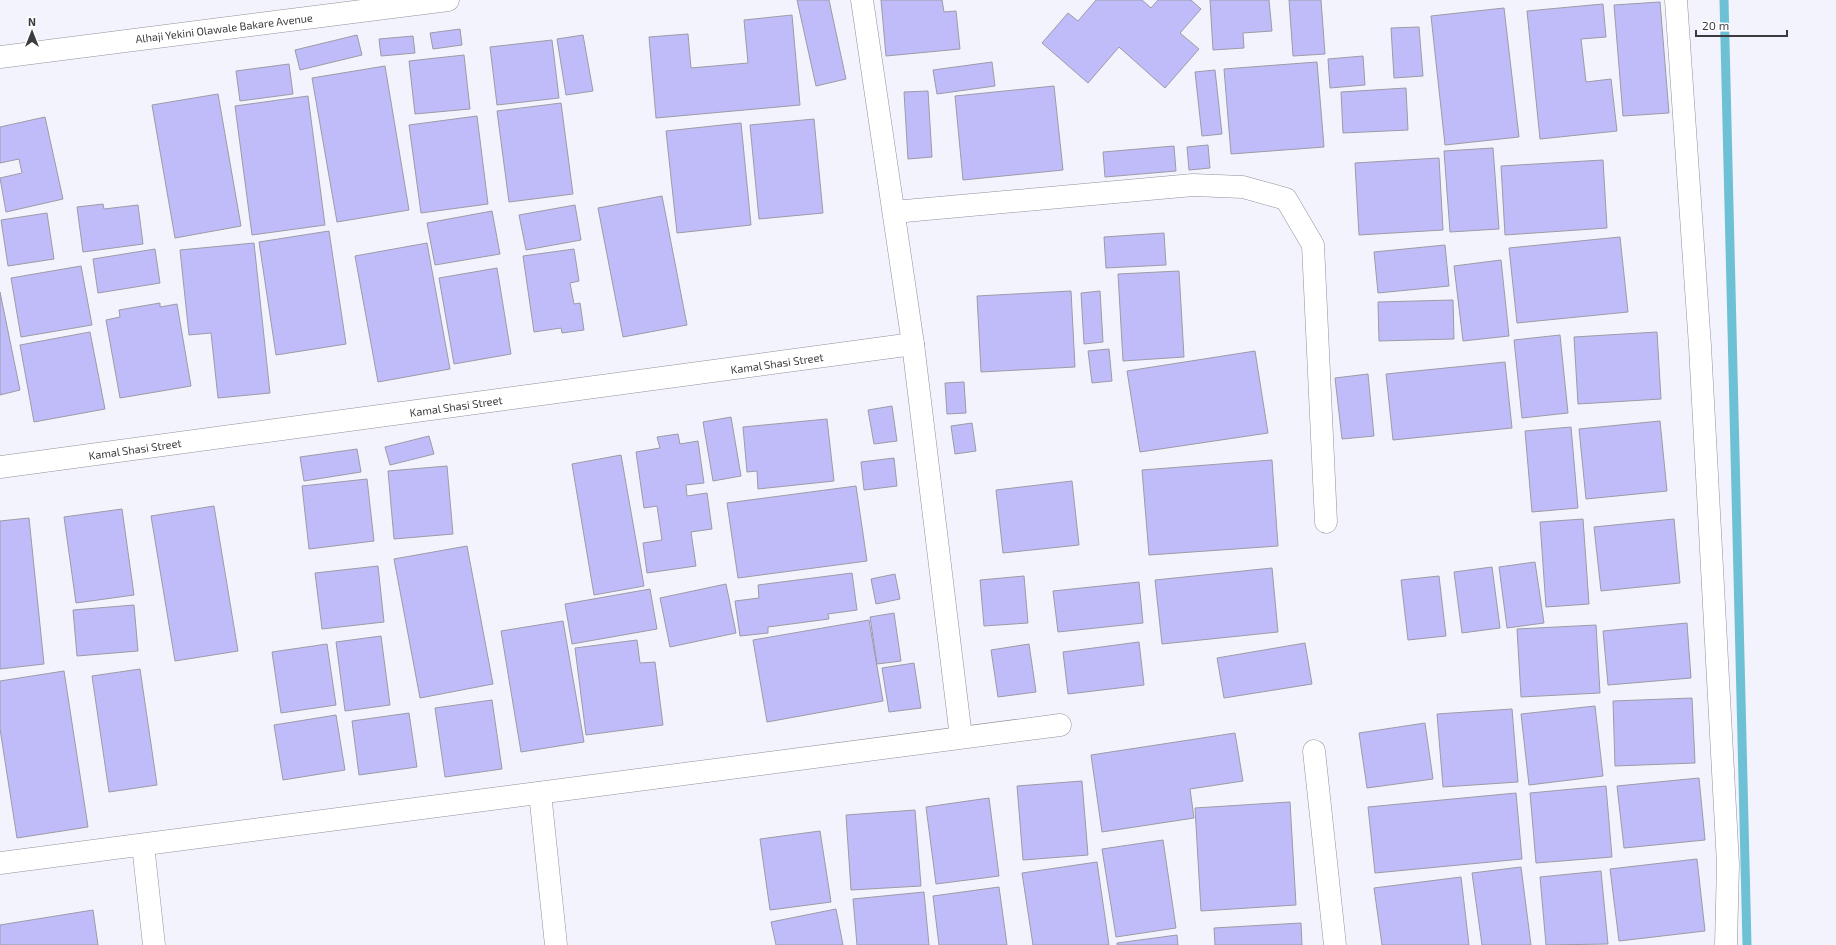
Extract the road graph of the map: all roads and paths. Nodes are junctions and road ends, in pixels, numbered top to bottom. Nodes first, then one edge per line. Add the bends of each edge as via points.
1 (448, 0) edge
2 (862, 0) edge
3 (1676, 0) edge
4 (0, 57) edge
5 (894, 212) junction
6 (913, 344) junction
7 (0, 467) edge
8 (1326, 522) dead end
9 (1060, 725) dead end
10 (961, 737) junction
11 (1314, 751) dead end
12 (540, 793) junction
13 (143, 845) junction
14 (0, 863) edge
15 (154, 945) edge
16 (556, 945) edge
17 (1335, 945) edge
18 (1726, 945) edge

1 - 4 street, Alhaji Yekini Olawale Bakare Avenue
2 - 5 street
3 - 18 street via 1700,346 1728,848
5 - 6 street
5 - 8 street via 1193,185 1243,187 1286,199 1313,245
6 - 7 street, Kamal Shasi Street
6 - 10 street
9 - 10 street
10 - 12 street
11 - 17 street
12 - 13 street
12 - 16 street
13 - 14 street
13 - 15 street

